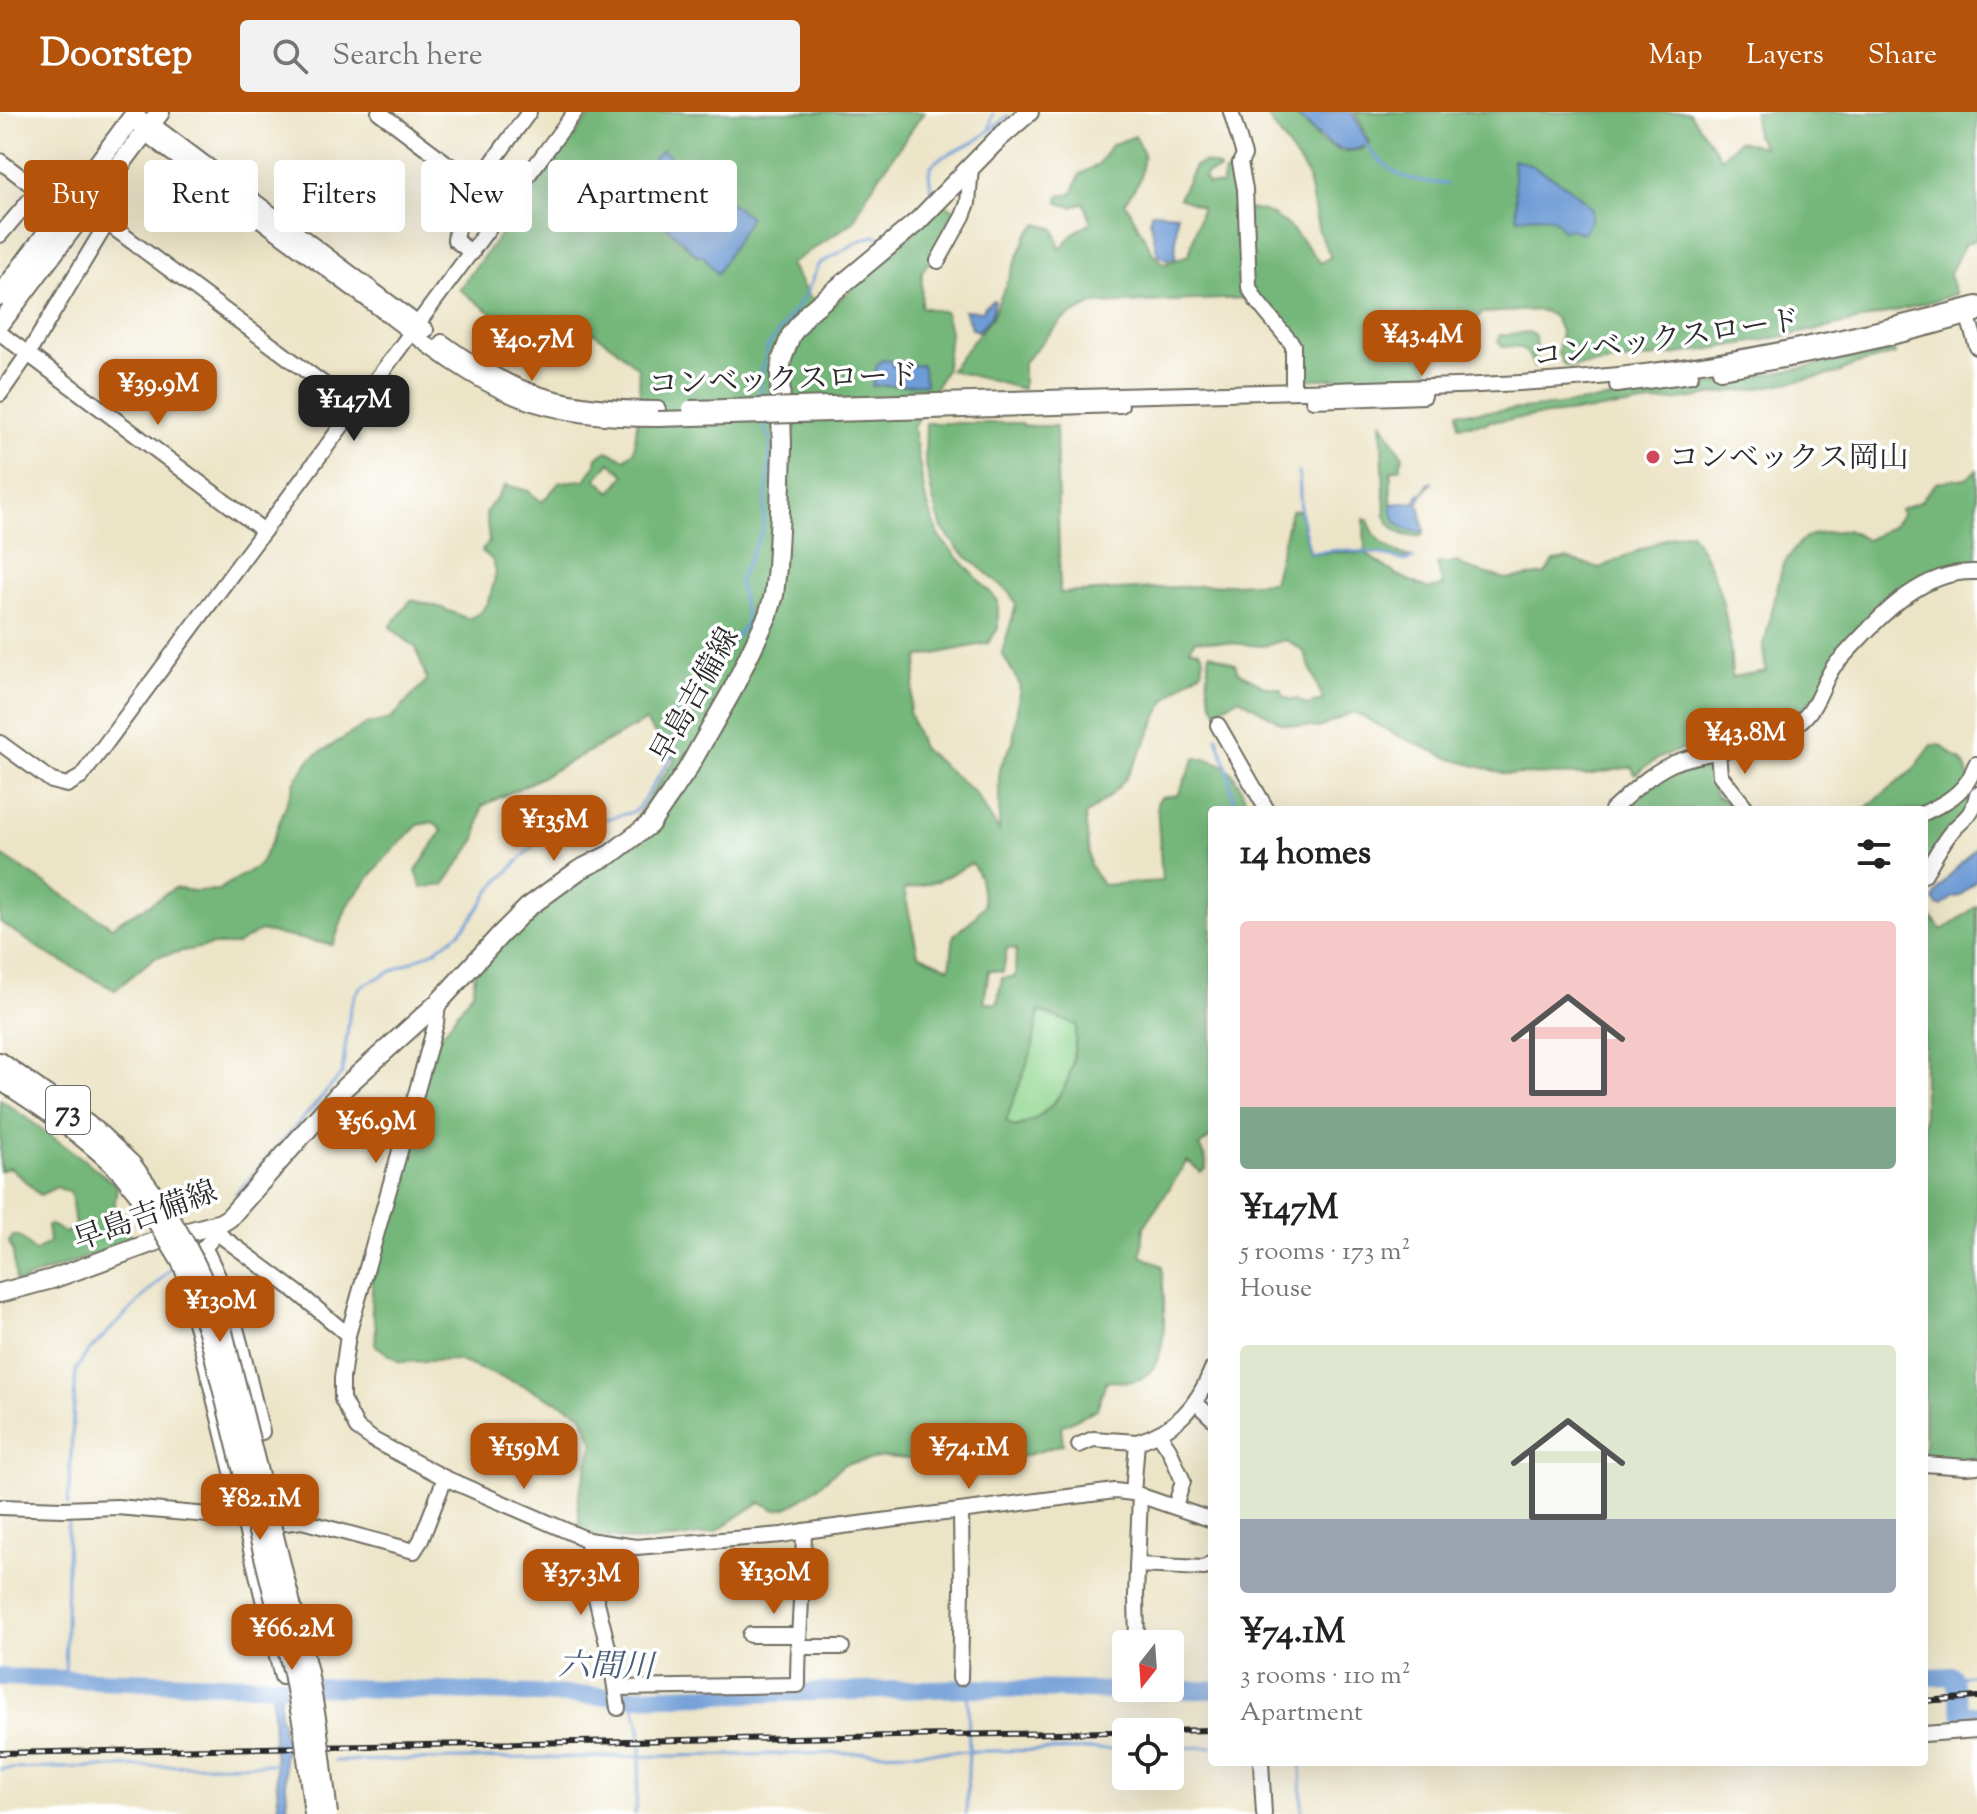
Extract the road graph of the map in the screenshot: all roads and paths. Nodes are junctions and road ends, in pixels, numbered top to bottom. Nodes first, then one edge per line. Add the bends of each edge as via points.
1 (379, 112) edge
2 (529, 112) edge
3 (575, 112) edge
4 (1029, 112) edge
5 (1231, 112) edge
6 (131, 114) edge
7 (152, 123) edge
8 (443, 160) edge
9 (495, 160) edge
10 (0, 161) edge
11 (971, 167) junction
12 (456, 232) edge
13 (0, 235) edge
14 (472, 253) junction
15 (938, 261) dead end
16 (0, 296) edge
17 (1974, 311) edge
18 (0, 324) edge
19 (416, 328) junction
20 (0, 333) edge
21 (1977, 347) edge
22 (28, 354) junction
23 (1293, 391) junction
24 (0, 394) edge
25 (356, 408) junction
26 (866, 408) junction
27 (264, 531) junction
28 (1977, 572) edge
29 (1218, 725) dead end
30 (0, 743) edge
31 (1716, 753) junction
32 (1977, 765) edge
33 (1977, 794) edge
34 (1265, 806) edge
35 (1617, 806) edge
36 (1745, 806) edge
37 (1928, 811) edge
38 (1928, 868) edge
39 (438, 1003) junction
40 (0, 1062) edge
41 (0, 1080) edge
42 (126, 1169) junction
43 (212, 1230) junction
44 (204, 1247) junction
45 (0, 1293) edge
46 (348, 1335) junction
47 (1208, 1378) edge
48 (1195, 1402) junction
49 (1208, 1414) edge
50 (1159, 1434) junction
51 (224, 1440) junction
52 (1137, 1442) junction
53 (1079, 1445) dead end
54 (1928, 1464) edge
55 (1977, 1466) edge
56 (445, 1478) junction
57 (1137, 1494) junction
58 (0, 1507) edge
59 (1175, 1507) junction
60 (961, 1511) junction
61 (243, 1518) junction
62 (1208, 1519) edge
63 (804, 1531) junction
64 (588, 1540) junction
65 (1137, 1565) junction
66 (1208, 1566) edge
67 (1137, 1630) edge
68 (750, 1635) dead end
69 (798, 1641) junction
70 (275, 1647) junction
71 (842, 1647) dead end
72 (320, 1661) dead end
73 (282, 1677) dead end
74 (960, 1678) dead end
75 (616, 1688) junction
76 (618, 1708) dead end
77 (1977, 1730) edge
78 (1928, 1734) edge
79 (1261, 1766) edge
80 (314, 1814) edge
81 (328, 1814) edge
82 (1264, 1814) edge

1 - 8 street
2 - 9 street
3 - 14 street
4 - 11 main road, 早島吉備線
5 - 23 street via 1244,155 1240,163 1249,287 1293,345
6 - 7 street, コンベックスロード
6 - 16 main road
7 - 18 main road
7 - 19 street, コンベックスロード
10 - 13 street via 38,190
11 - 15 street via 968,203
11 - 39 main road, 早島吉備線 via 918,221 808,313 791,335 780,373 782,448 774,595 757,641 687,770 650,824 527,908
12 - 14 street via 455,240
14 - 19 street
17 - 21 street
17 - 23 street, コンベックスロード via 1781,351 1645,372 1529,383
17 - 26 street, コンベックスロード via 1783,361 1612,385 1370,399
19 - 25 street
19 - 26 street, コンベックスロード, bridge via 474,376 525,400 586,416
20 - 22 street
22 - 24 street
22 - 25 street via 107,223
22 - 27 street
23 - 26 street, コンベックスロード
25 - 27 street
27 - 30 street via 81,777 67,785 52,781
28 - 31 street via 1936,578 1902,598 1834,666 1802,721 1773,738
29 - 34 street
31 - 35 street via 1654,773
31 - 36 street via 1720,775
32 - 37 street via 1961,789
33 - 38 street via 1973,809
39 - 43 main road, 早島吉備線 via 345,1087 238,1210
39 - 46 street
40 - 42 main road, 73 via 95,1130
41 - 42 main road, 73
42 - 80 main road, 73, bridge via 182,1263 208,1331 293,1673
42 - 81 main road, 73, bridge via 173,1222 222,1328 308,1672
43 - 44 street
43 - 45 main road, 早島吉備線 via 162,1239
43 - 46 street
44 - 51 street via 182,1272 183,1285
44 - 51 street via 229,1305 262,1432
46 - 56 street via 342,1399 357,1428
47 - 48 street
48 - 49 street
48 - 50 street
50 - 52 street
50 - 59 street via 1183,1481
51 - 61 street
52 - 53 street via 1093,1439
52 - 57 street
54 - 55 street
56 - 61 street via 414,1551 302,1521 269,1525
56 - 64 street
57 - 59 street
57 - 60 street via 1115,1491
57 - 65 street
58 - 61 street via 117,1507
59 - 62 street
60 - 63 street
60 - 74 street
61 - 70 street
63 - 64 street via 636,1547
63 - 69 street
64 - 75 street via 590,1573
65 - 66 street
65 - 67 street
68 - 69 street
69 - 71 street
69 - 75 street via 798,1685
70 - 72 street
70 - 73 street
75 - 76 street
77 - 78 street
79 - 82 street

